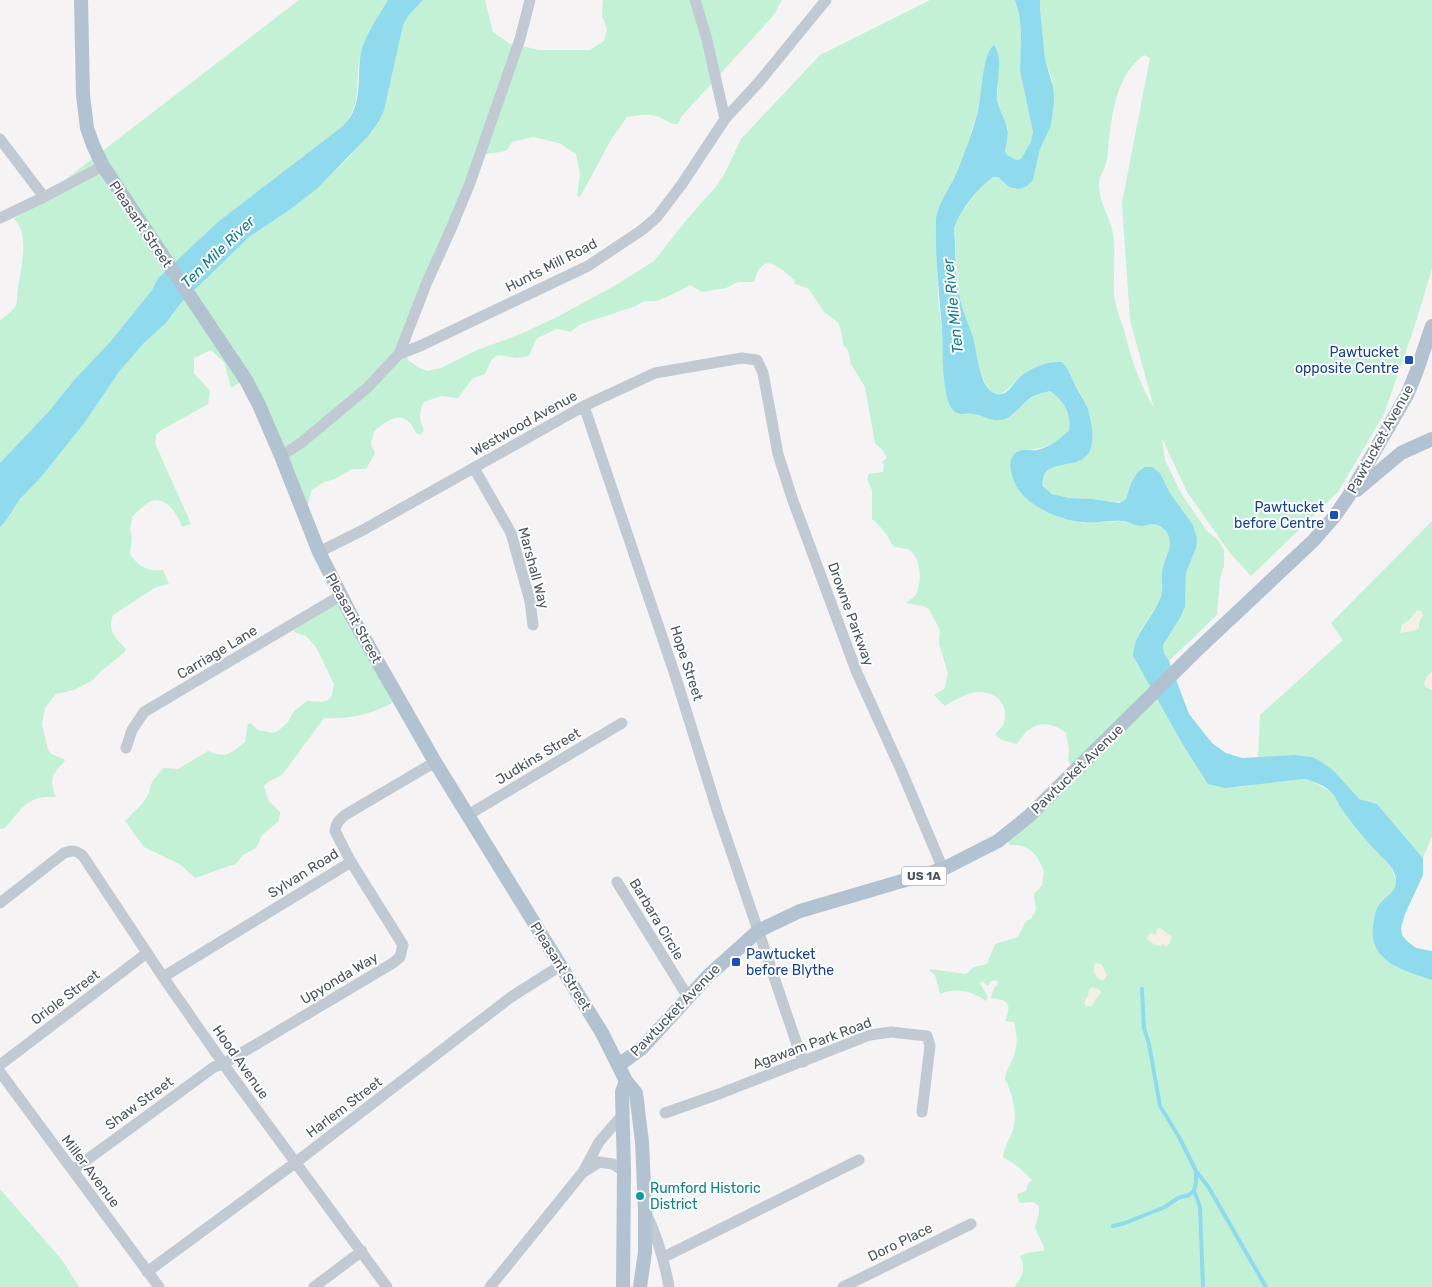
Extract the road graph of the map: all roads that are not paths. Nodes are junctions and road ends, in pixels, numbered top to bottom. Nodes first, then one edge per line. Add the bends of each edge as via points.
1 (81, 0) edge
2 (530, 0) edge
3 (695, 0) edge
4 (826, 0) edge
5 (725, 119) junction
6 (0, 139) edge
7 (103, 166) junction
8 (44, 197) junction
9 (0, 218) edge
10 (1432, 326) edge
11 (1428, 350) edge
12 (399, 354) junction
13 (757, 360) joint
14 (584, 406) junction
15 (1432, 439) edge
16 (281, 456) junction
17 (474, 468) junction
18 (1348, 497) junction
19 (319, 552) junction
20 (340, 596) junction
21 (533, 625) dead end
22 (622, 723) dead end
23 (126, 748) dead end
24 (435, 762) junction
25 (468, 815) junction
26 (351, 862) junction
27 (943, 870) junction
28 (617, 882) dead end
29 (0, 903) edge
30 (758, 931) junction
31 (148, 953) junction
32 (560, 966) junction
33 (163, 977) junction
34 (688, 998) junction
35 (803, 1062) junction
36 (223, 1064) junction
37 (0, 1065) edge
38 (619, 1065) junction
39 (0, 1072) edge
40 (626, 1081) junction
41 (922, 1112) dead end
42 (624, 1113) junction
43 (665, 1113) dead end
44 (859, 1160) dead end
45 (295, 1163) junction
46 (73, 1170) junction
47 (624, 1171) junction
48 (583, 1172) junction
49 (645, 1210) junction
50 (971, 1224) dead end
51 (362, 1252) junction
52 (664, 1257) junction
53 (147, 1272) junction
54 (159, 1287) edge
55 (314, 1287) edge
56 (387, 1287) edge
57 (490, 1287) edge
58 (623, 1287) edge
59 (640, 1287) edge
60 (669, 1287) edge
61 (843, 1287) edge

1 - 7 main road, Pleasant Street via 87,128
2 - 12 street, Hunts Mill Road via 520,39 470,183
3 - 5 street
4 - 5 street, Hunts Mill Road
5 - 12 street, Hunts Mill Road via 657,218 642,230 588,266
6 - 8 street
7 - 8 street
7 - 16 main road, Pleasant Street via 246,380
8 - 9 street
10 - 11 main road, Pawtucket Avenue / US 1A
11 - 18 main road, Pawtucket Avenue / US 1A via 1407,395
12 - 16 street, Hunts Mill Road via 367,388
13 - 14 street, Westwood Avenue via 742,358 655,373
13 - 27 street, Drowne Parkway via 763,373 778,454 792,498 857,673
14 - 17 street, Westwood Avenue
14 - 30 street, Hope Street
15 - 18 main road via 1402,453
16 - 19 main road, Pleasant Street
17 - 19 street, Westwood Avenue
17 - 21 street, Marshall Way via 511,533 530,601
18 - 27 main road, Pawtucket Avenue / US 1A via 1313,541 1014,829
19 - 20 main road, Pleasant Street
20 - 23 street, Carriage Lane via 144,712 132,730
20 - 24 main road, Pleasant Street
22 - 25 street, Judkins Street
24 - 25 main road, Pleasant Street
24 - 26 street, Sylvan Road via 339,820 335,831
25 - 32 main road, Pleasant Street
26 - 33 street, Sylvan Road
26 - 36 street, Upyonda Way via 402,945 400,957
27 - 30 main road, Pawtucket Avenue / US 1A via 800,911
28 - 34 street, Barbara Circle
29 - 31 street, Hood Avenue via 64,853 76,851 83,856
30 - 34 main road, Pawtucket Avenue / US 1A via 726,958
30 - 35 street, Hope Street
31 - 33 street, Hood Avenue
31 - 37 street, Oriole Street
32 - 38 main road, Pleasant Street
32 - 45 street, Harlem Street via 511,997
33 - 36 street, Hood Avenue
34 - 38 main road, Pawtucket Avenue / US 1A via 642,1048
35 - 41 street, Agawam Park Road via 870,1035 891,1032 927,1036 930,1046
35 - 43 street, Agawam Park Road
36 - 45 street, Hood Avenue
36 - 46 street, Shaw Street via 214,1067
38 - 40 main road, Pawtucket Avenue
39 - 46 street, Miller Avenue
40 - 42 main road via 622,1092
40 - 49 main road, Pawtucket Avenue via 636,1093
42 - 47 main road
42 - 48 street via 599,1142
44 - 52 street
45 - 51 street, Hood Avenue
45 - 53 street, Harlem Street
46 - 53 street, Miller Avenue
47 - 48 street via 613,1164 599,1162
47 - 58 main road
48 - 57 street
49 - 52 street
49 - 59 main road, Pawtucket Avenue
50 - 61 street, Doro Place
51 - 55 street
51 - 56 street, Hood Avenue
52 - 60 street
53 - 54 street, Miller Avenue

